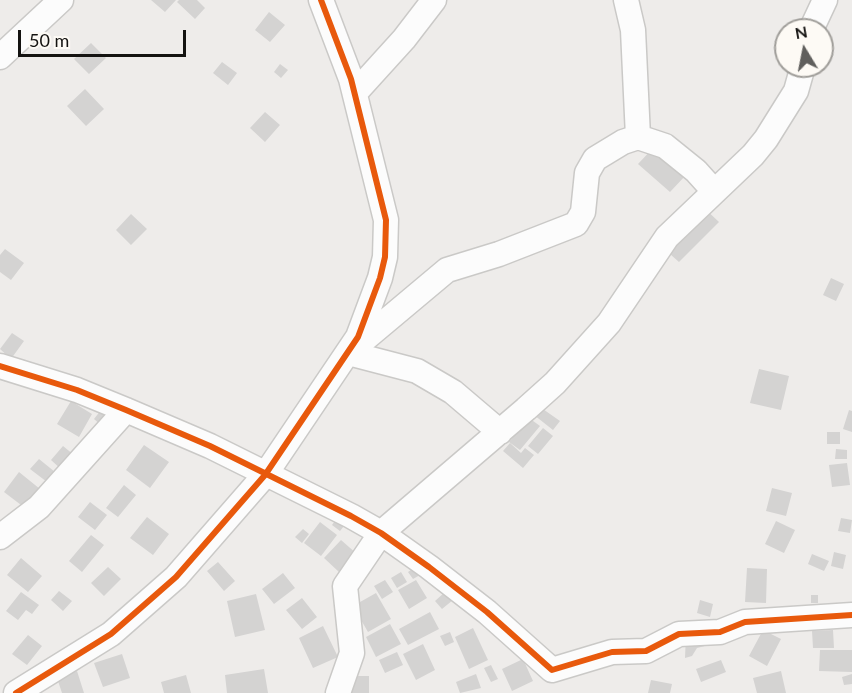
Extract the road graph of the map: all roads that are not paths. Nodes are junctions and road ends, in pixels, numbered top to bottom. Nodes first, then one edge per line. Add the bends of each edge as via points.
1 (61, 0) edge
2 (321, 0) edge
3 (434, 0) edge
4 (626, 0) edge
5 (825, 0) edge
6 (817, 18) edge
7 (0, 57) edge
8 (800, 78) edge
9 (355, 93) junction
10 (638, 137) junction
11 (714, 191) junction
12 (348, 353) junction
13 (0, 366) edge
14 (126, 410) junction
15 (500, 432) junction
16 (264, 475) junction
17 (381, 532) junction
18 (0, 537) edge
19 (852, 615) edge
20 (16, 693) edge
21 (338, 693) edge

1 - 7 street
2 - 9 street
3 - 9 street
4 - 10 street via 633,30
5 - 6 street
8 - 11 street via 796,91 766,139
9 - 12 street via 386,234 380,278
10 - 11 street via 665,146
10 - 12 street via 609,148 595,159 587,172 583,212 576,224 447,270
11 - 15 street via 667,237 609,323 555,383
12 - 15 street via 417,371 453,392
12 - 16 street
13 - 14 street
14 - 16 street via 210,446
14 - 18 street via 39,507
15 - 17 street
16 - 17 street
16 - 20 street via 196,555 125,623
17 - 19 street via 487,612 552,670 612,652 645,651 679,634 720,632 746,622
17 - 21 street via 345,586 352,653

